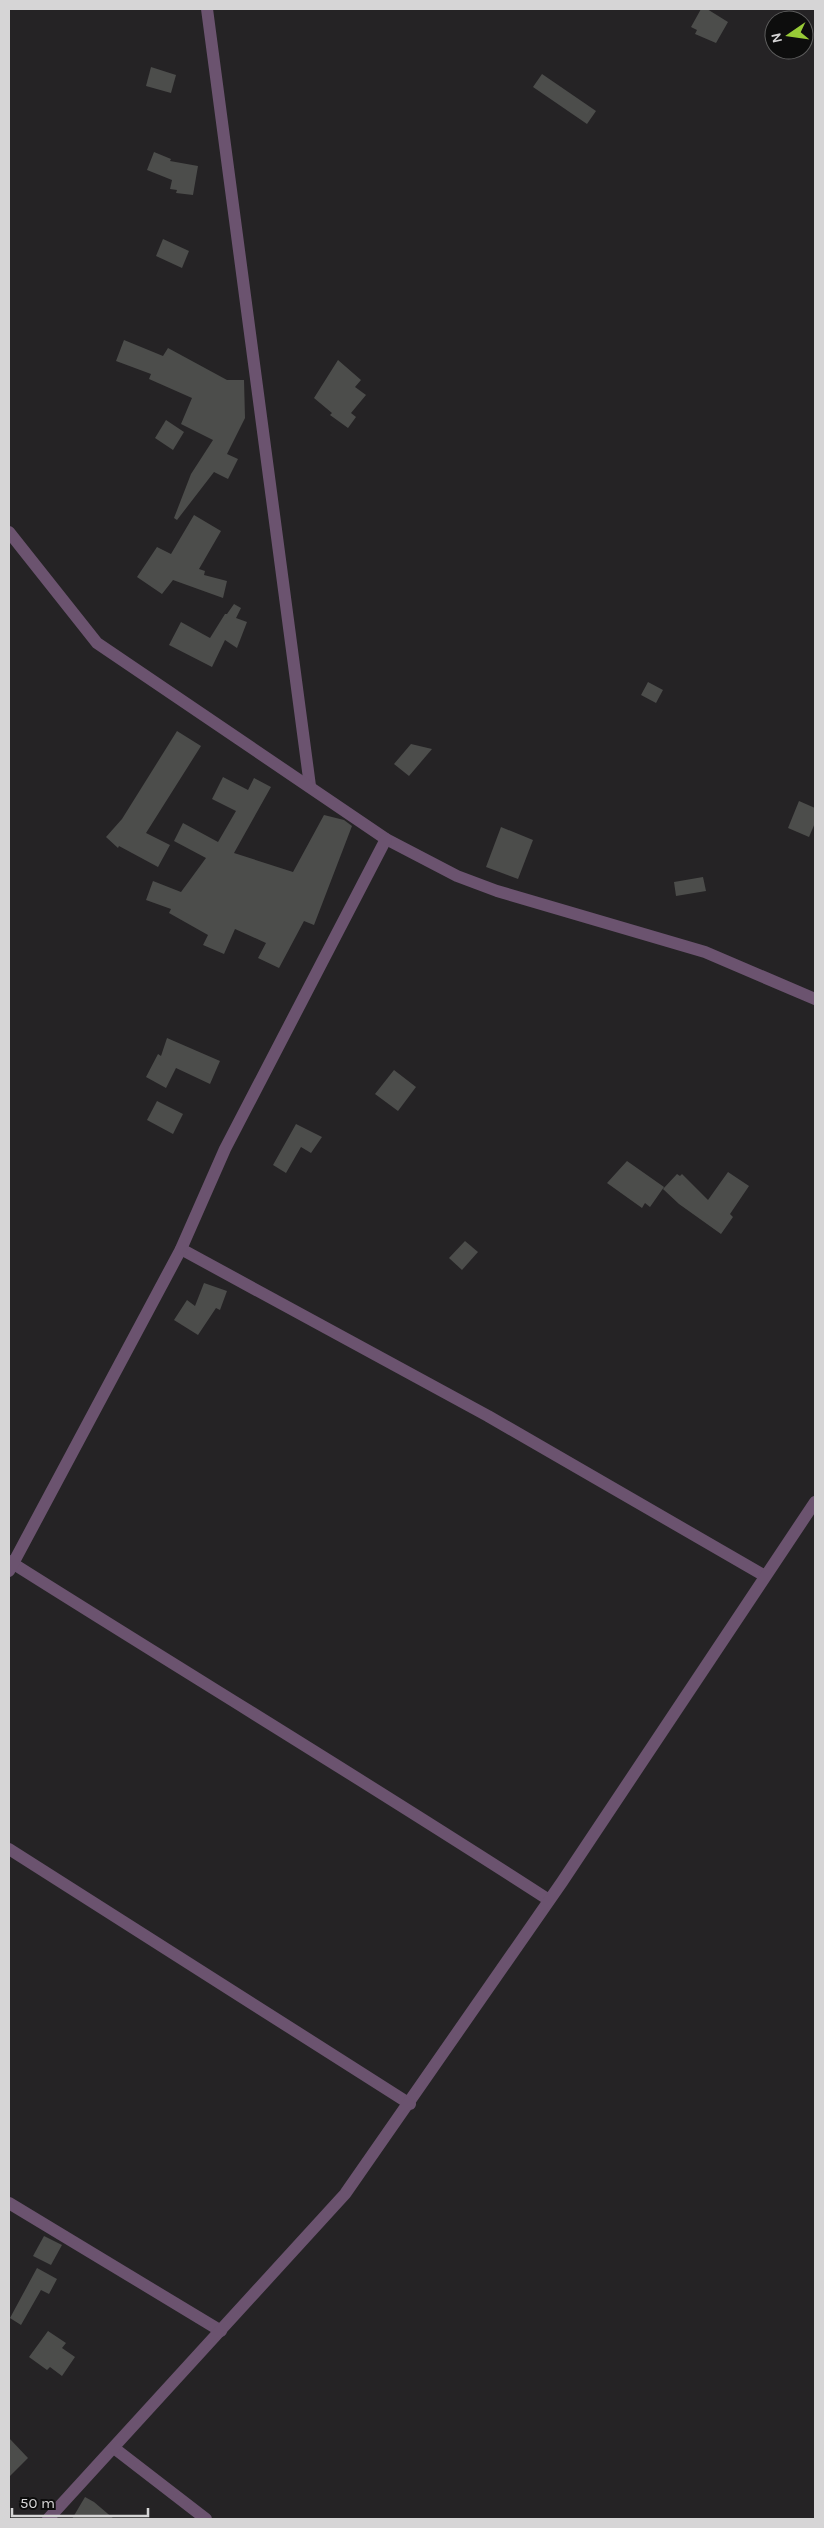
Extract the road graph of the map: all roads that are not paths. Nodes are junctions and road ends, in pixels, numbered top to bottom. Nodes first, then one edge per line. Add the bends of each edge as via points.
1 (207, 9) edge
2 (9, 532) edge
3 (310, 786) junction
4 (386, 839) junction
5 (815, 999) edge
6 (181, 1249) junction
7 (815, 1502) edge
8 (10, 1565) edge
9 (765, 1576) junction
10 (9, 1849) edge
11 (549, 1900) junction
12 (410, 2104) junction
13 (9, 2203) edge
14 (221, 2331) junction
15 (114, 2448) junction
16 (48, 2519) edge
17 (206, 2519) edge

1 - 3 street
2 - 3 street via 97,643
3 - 4 street
4 - 5 street via 457,876 497,891 705,952
4 - 6 street via 225,1149
6 - 8 street
6 - 9 street via 488,1416
7 - 9 street
8 - 11 street via 376,1787
9 - 11 street
10 - 12 street
11 - 12 street
12 - 14 street via 345,2194
13 - 14 street
14 - 15 street
15 - 16 street
15 - 17 street

